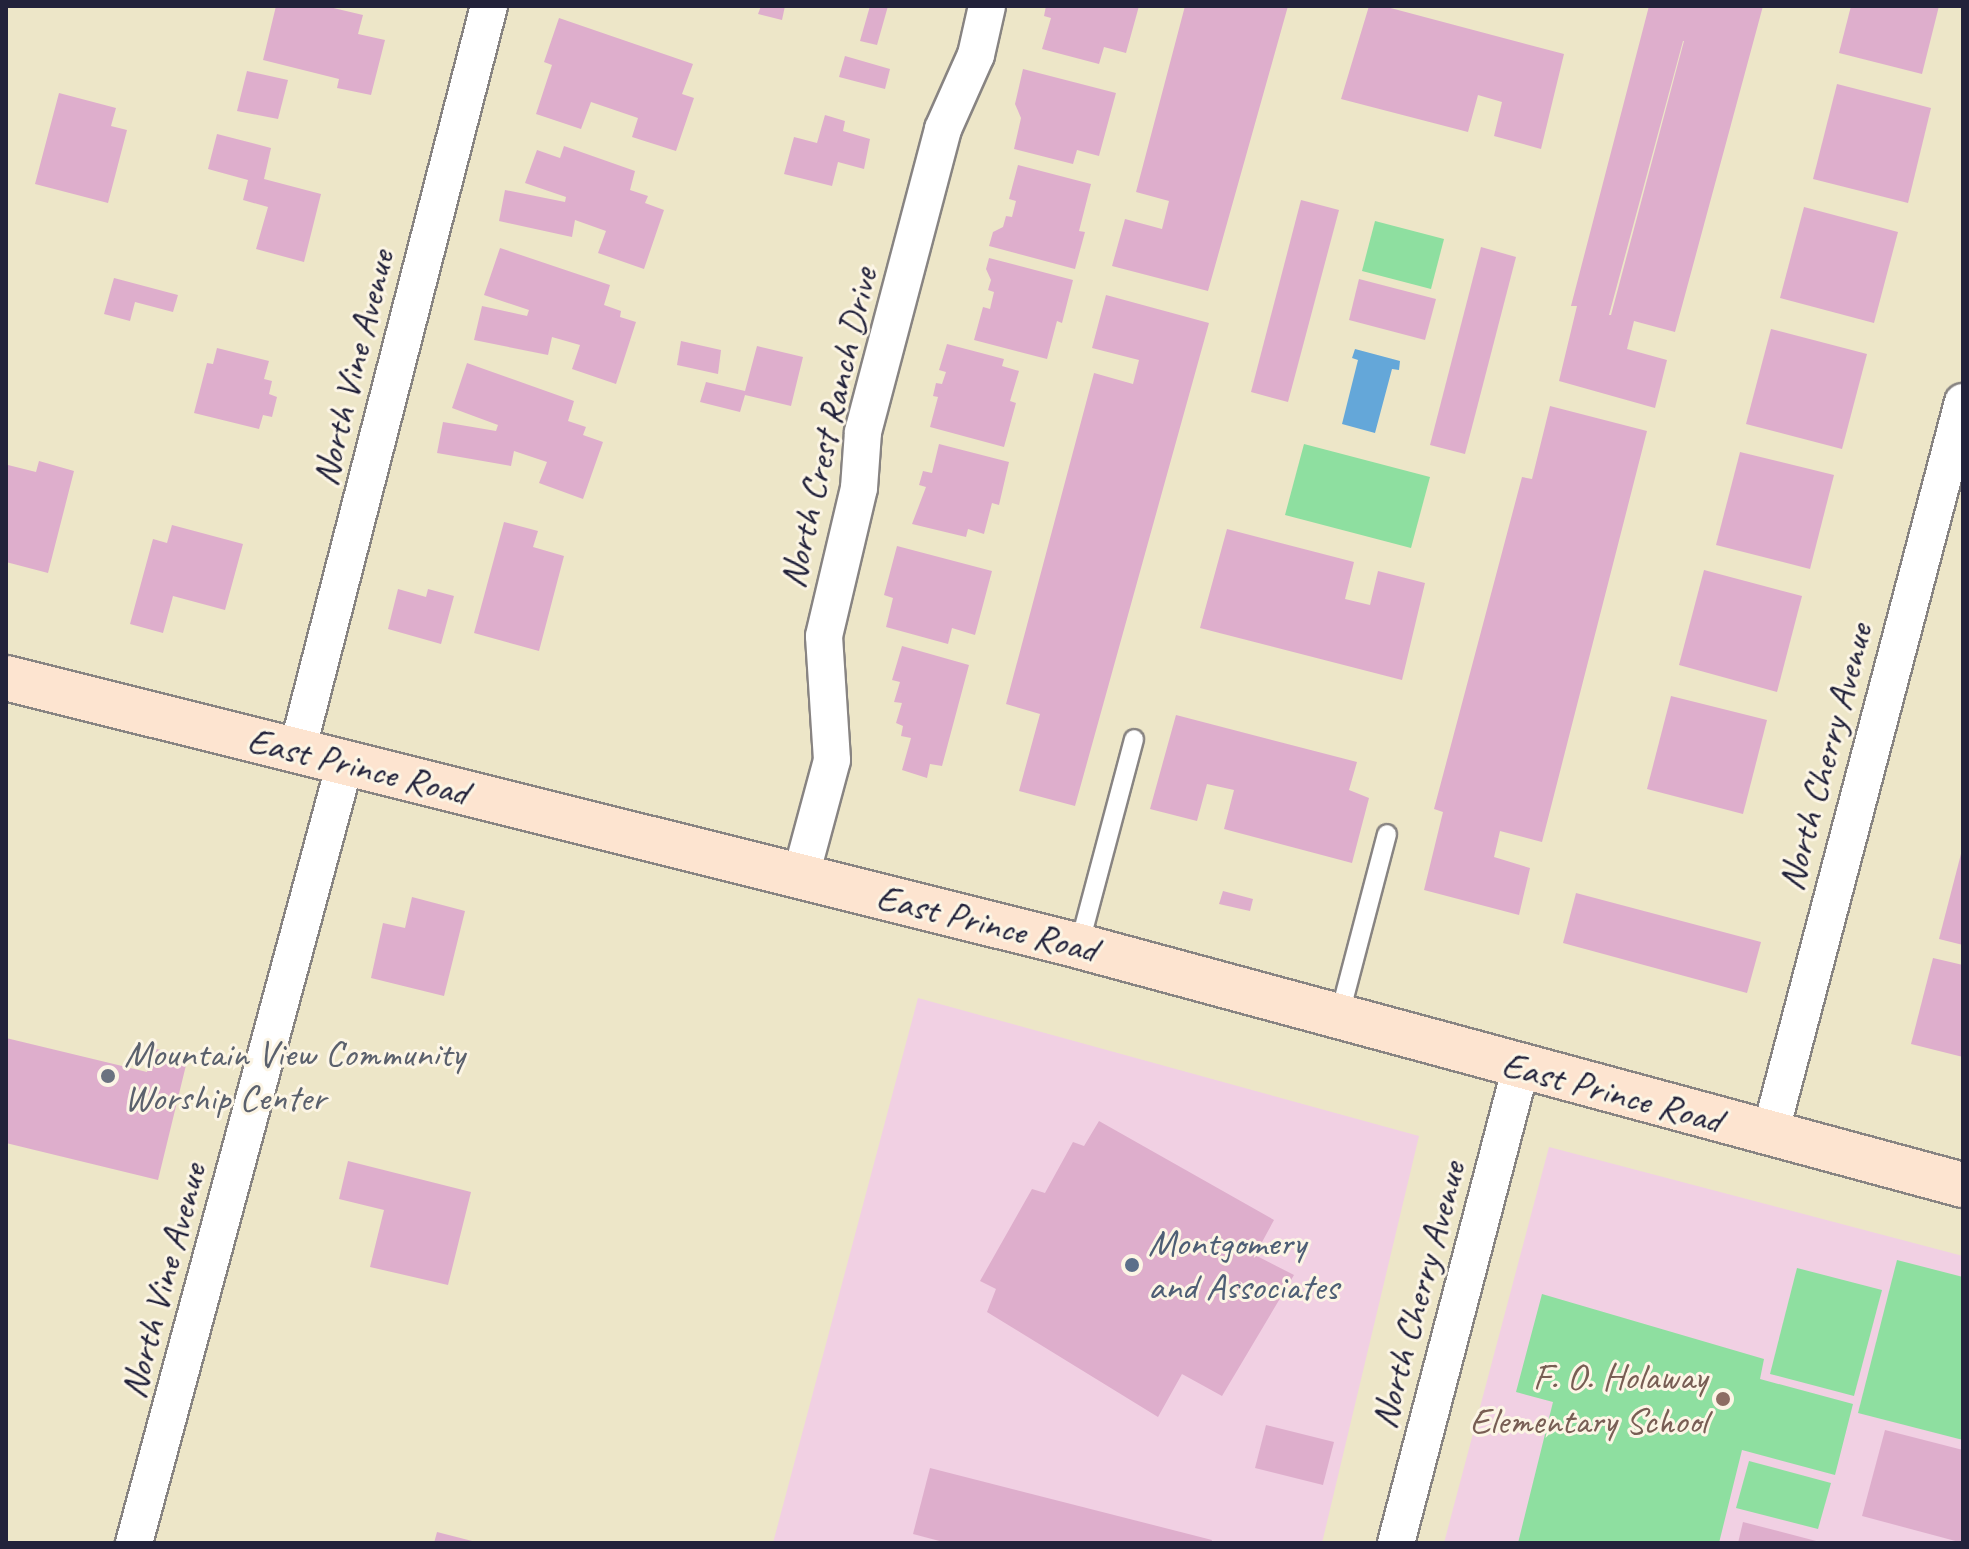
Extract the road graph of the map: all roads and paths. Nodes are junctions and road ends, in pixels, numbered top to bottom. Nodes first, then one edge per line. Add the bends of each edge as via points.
1 (489, 6) edge
2 (987, 6) edge
3 (1963, 402) edge
4 (6, 678) edge
5 (1134, 739) dead end
6 (297, 751) junction
7 (345, 763) junction
8 (1387, 834) dead end
9 (801, 875) junction
10 (1079, 946) junction
11 (1339, 1017) junction
12 (1521, 1068) junction
13 (1770, 1134) junction
14 (1963, 1185) edge
15 (134, 1543) edge
16 (1396, 1543) edge

1 - 6 street, North Vine Avenue
2 - 9 street, North Crest Ranch Drive via 976,55 943,129 863,432 859,488 824,636 832,760
3 - 13 street, North Cherry Avenue
4 - 6 main road, East Prince Road
5 - 10 lane
6 - 7 main road, East Prince Road
7 - 9 main road, East Prince Road
7 - 15 street, North Vine Avenue
8 - 11 lane
9 - 10 main road, East Prince Road
10 - 11 main road, East Prince Road
11 - 12 main road, East Prince Road
12 - 13 main road, East Prince Road
12 - 16 street, North Cherry Avenue
13 - 14 main road, East Prince Road

